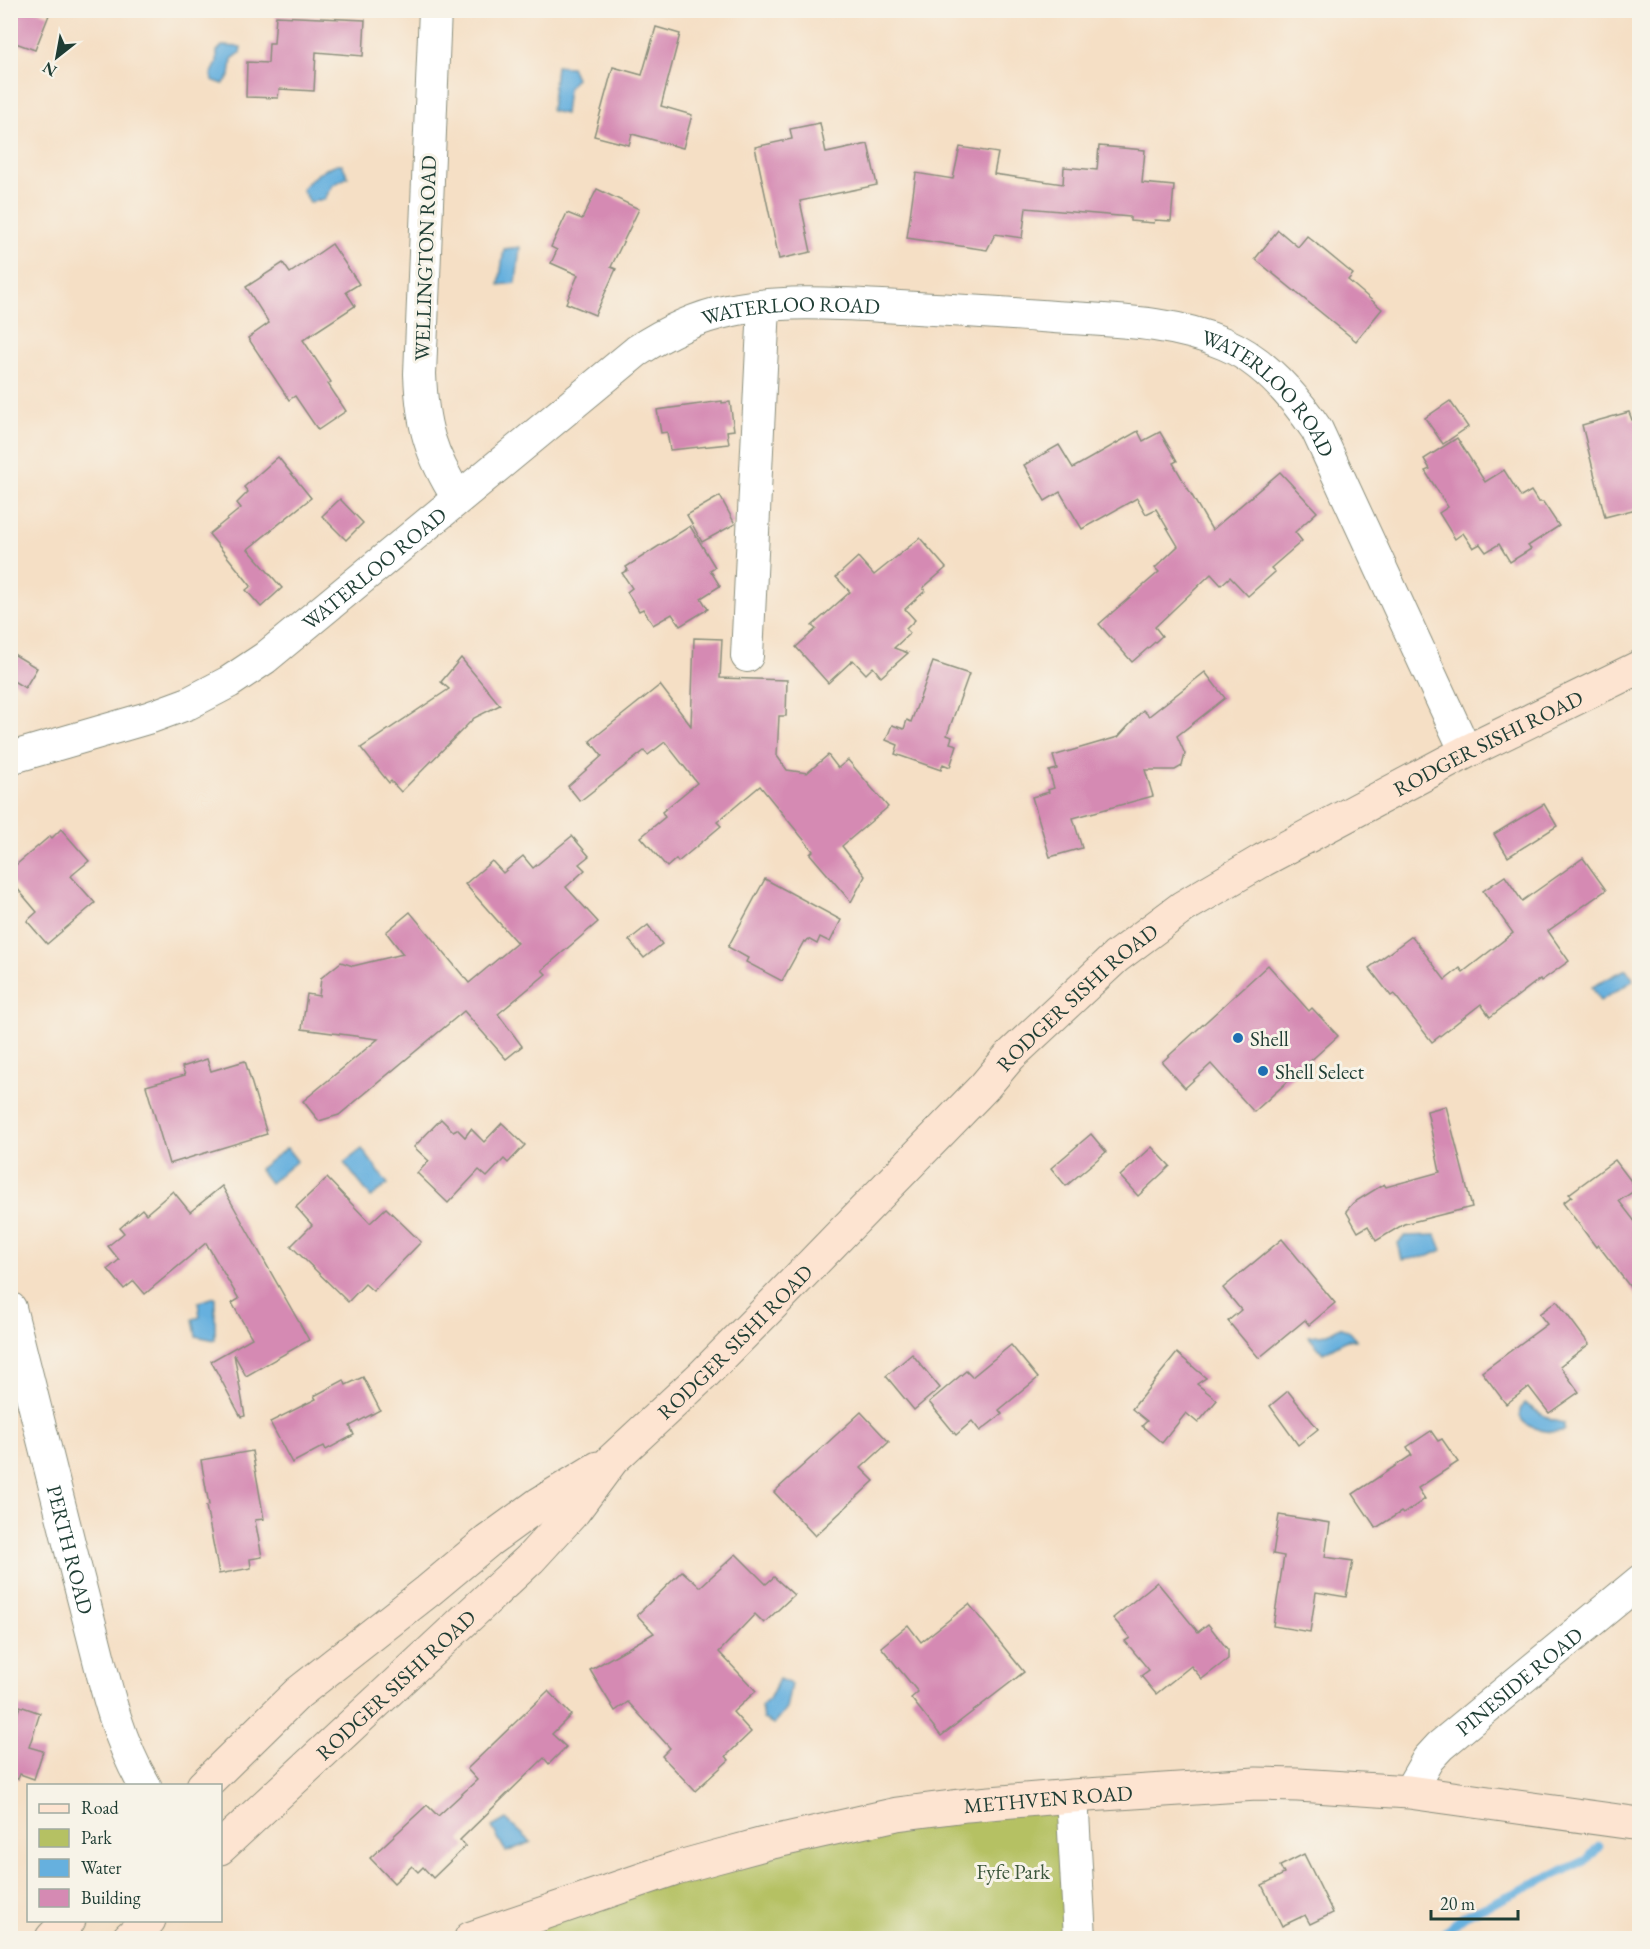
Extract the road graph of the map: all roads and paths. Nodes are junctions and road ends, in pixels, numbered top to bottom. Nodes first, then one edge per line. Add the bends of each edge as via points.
1 (435, 10) edge
2 (764, 306) junction
3 (458, 498) junction
4 (747, 656) dead end
5 (1640, 667) edge
6 (1466, 752) junction
7 (10, 758) edge
8 (10, 1308) edge
9 (612, 1460) junction
10 (1640, 1581) edge
11 (144, 1784) edge
12 (204, 1784) edge
13 (1409, 1792) junction
14 (1072, 1796) junction
15 (1640, 1824) edge
16 (222, 1846) edge
17 (67, 1922) edge
18 (149, 1922) edge
19 (151, 1922) edge
20 (52, 1938) edge
21 (129, 1938) edge
22 (149, 1938) edge
23 (471, 1938) edge
24 (1080, 1938) edge

1 - 3 street, WELLINGTON ROAD via 420,374 429,442
2 - 3 street, WATERLOO ROAD via 729,310 669,330 637,351
2 - 4 street
2 - 6 street, WATERLOO ROAD via 804,302 976,310 1177,328 1228,345 1253,360 1276,380 1317,430
3 - 7 street, WATERLOO ROAD via 265,658 229,682 151,717
5 - 6 main road, RODGER SISHI ROAD
6 - 9 main road, RODGER SISHI ROAD via 1207,892 1116,957 1010,1056 702,1376
8 - 11 street, PERTH ROAD via 115,1717 134,1768
9 - 12 main road, RODGER SISHI ROAD via 539,1504 488,1541 298,1694
9 - 16 main road, RODGER SISHI ROAD via 574,1511 530,1558
10 - 13 street, PINESIDE ROAD via 1440,1746
13 - 14 main road, METHVEN ROAD via 1256,1784
13 - 15 main road, METHVEN ROAD
14 - 23 main road, METHVEN ROAD via 897,1814 764,1844 676,1868
14 - 24 street
17 - 20 main road
18 - 21 main road
19 - 22 main road

